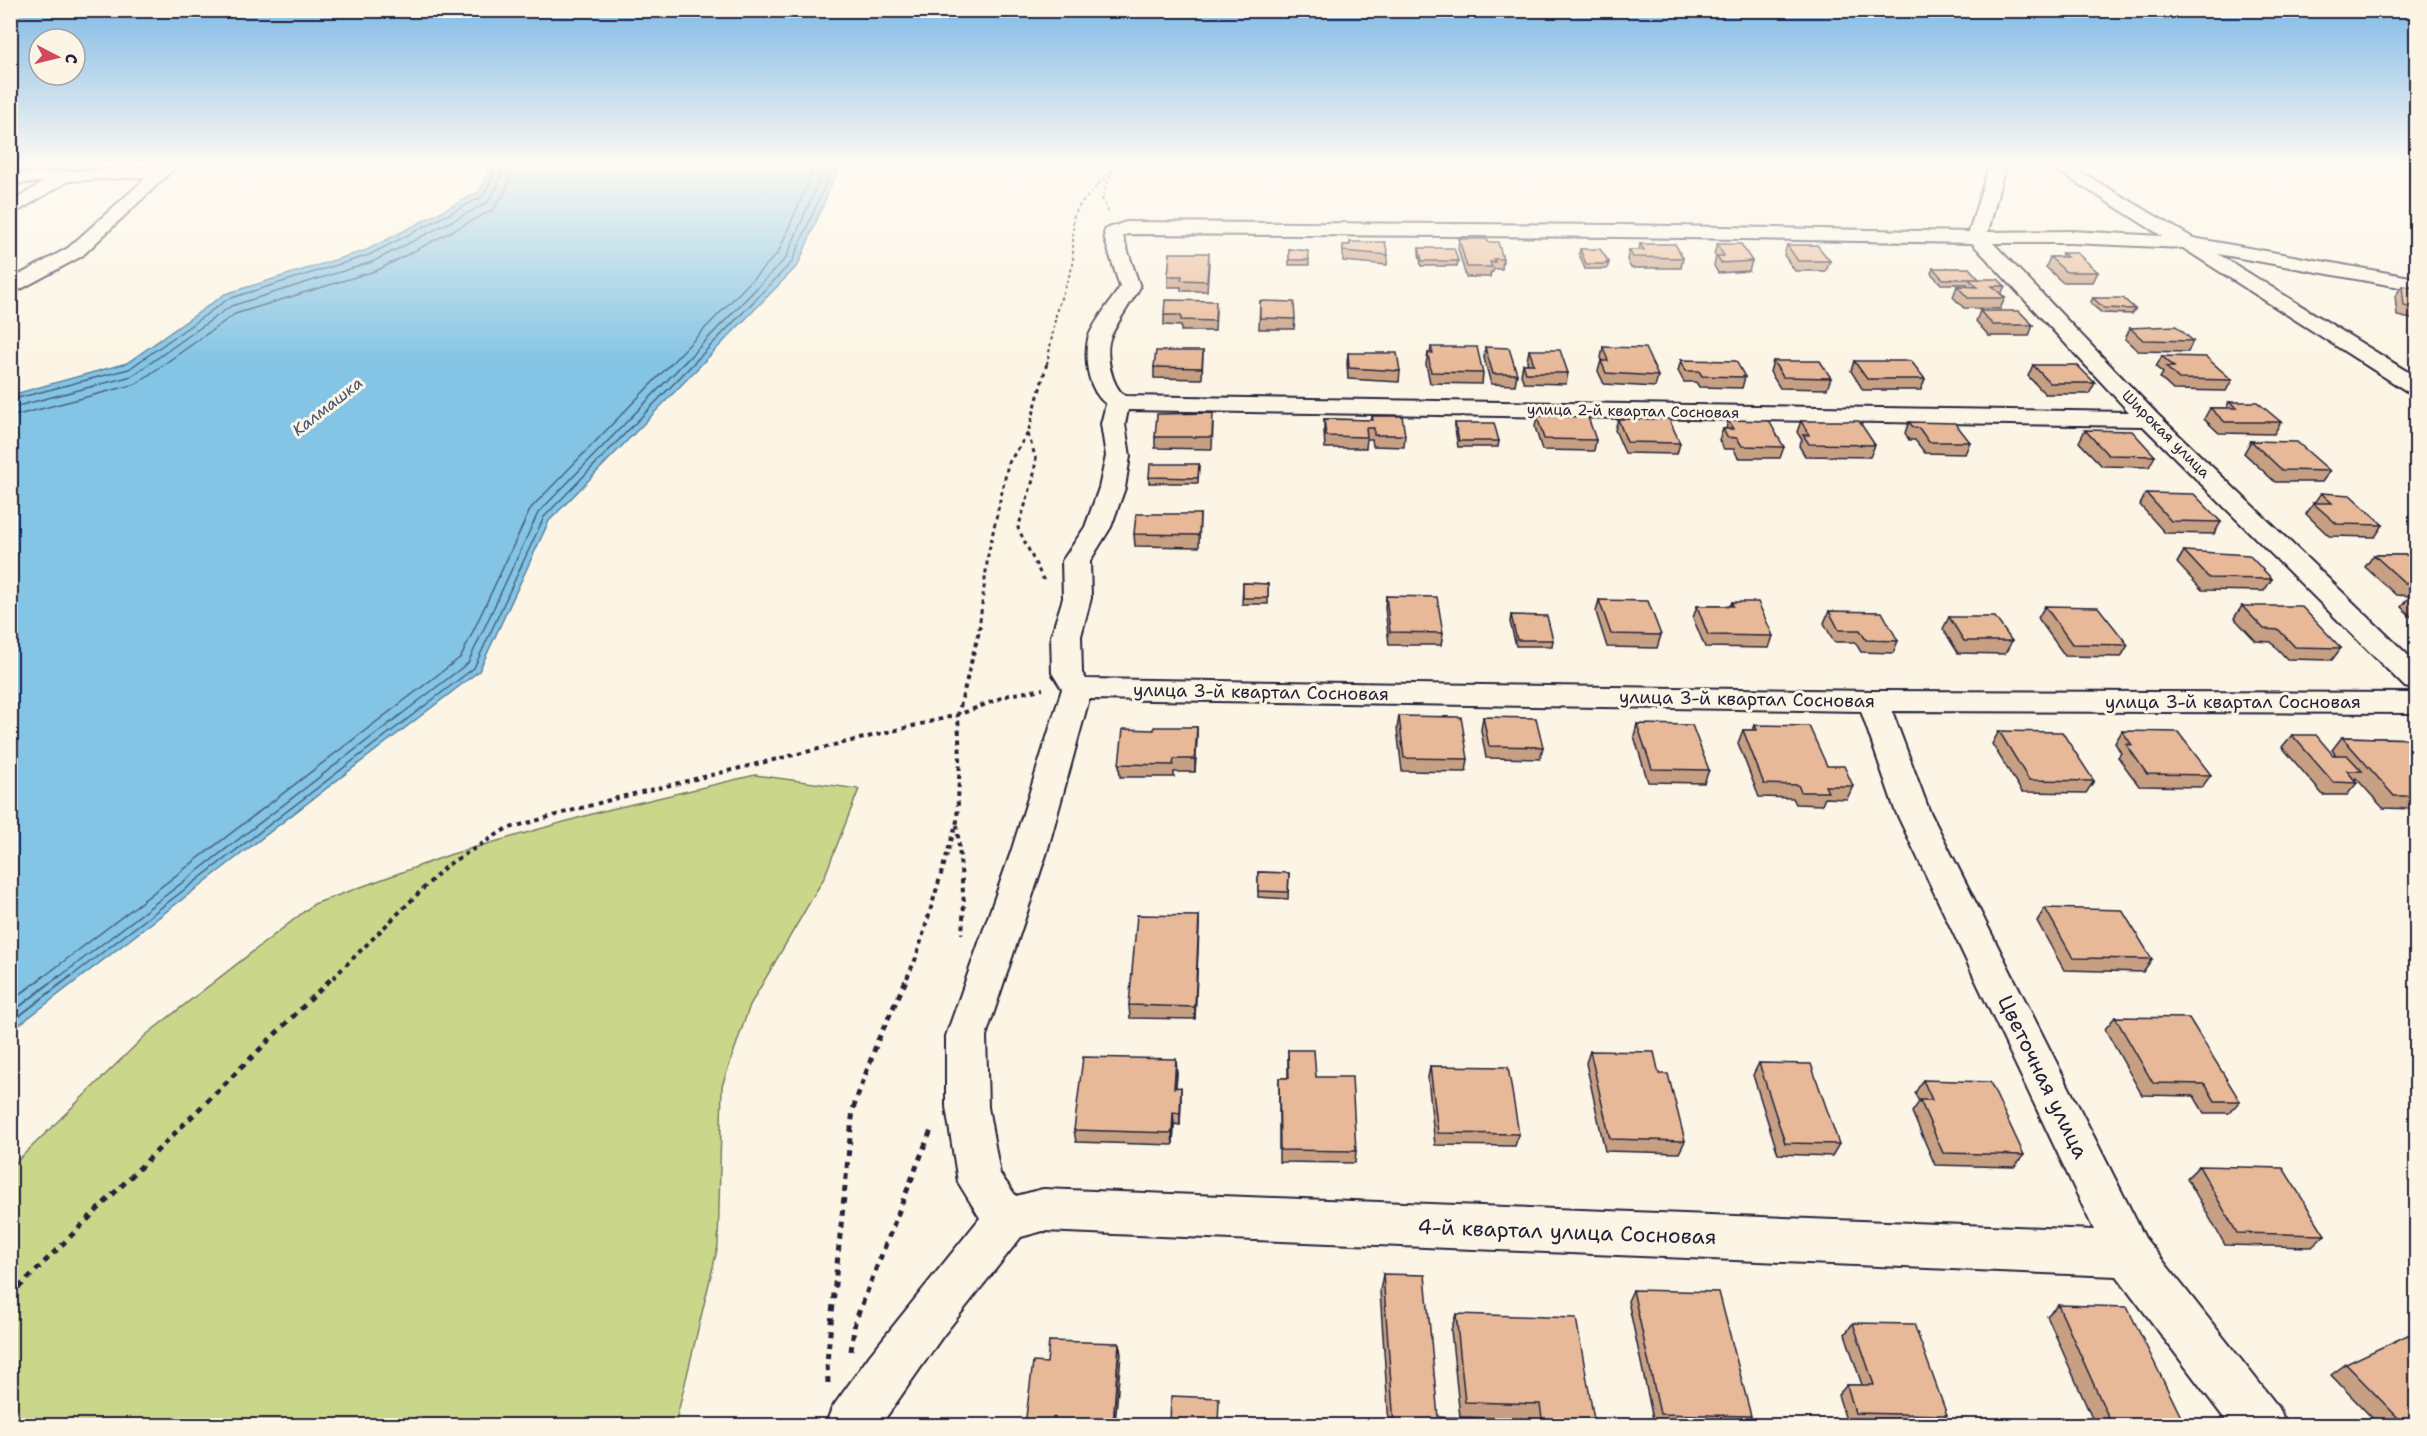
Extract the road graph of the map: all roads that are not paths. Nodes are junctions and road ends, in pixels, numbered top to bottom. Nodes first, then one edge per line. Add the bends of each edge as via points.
1 (100, 229) edge
2 (1123, 229) edge
3 (1294, 229) edge
4 (1979, 229) edge
5 (2164, 229) edge
6 (1977, 238) junction
7 (2187, 243) junction
8 (2416, 284) edge
9 (10, 289) edge
10 (2416, 387) edge
11 (1118, 402) junction
12 (2149, 419) junction
13 (2416, 680) edge
14 (1077, 689) junction
15 (1873, 702) junction
16 (2416, 703) edge
17 (1007, 1220) junction
18 (2129, 1254) junction
19 (839, 1410) edge
20 (2261, 1425) edge

1 - 9 street via 75,252
2 - 11 street via 1113,233 1130,287 1099,338 1100,377 1106,393
3 - 6 street
4 - 6 street
5 - 7 street
6 - 7 street via 2071,237
6 - 12 street, Широкая улица
7 - 8 street
7 - 10 street
11 - 12 street, улица 2-й квартал Сосновая
11 - 14 street via 1113,424 1118,456 1112,488 1098,526 1076,561 1077,598 1066,636 1067,673
12 - 13 street, Широкая улица
14 - 15 street, улица 3-й квартал Сосновая
14 - 17 street via 1029,852 966,1036 966,1107 980,1182
15 - 16 street, улица 3-й квартал Сосновая
15 - 18 street, Цветочная улица via 1912,810
17 - 18 street, 4-й квартал улица Сосновая via 1043,1210
17 - 19 street via 891,1362
18 - 20 street, Цветочная улица

